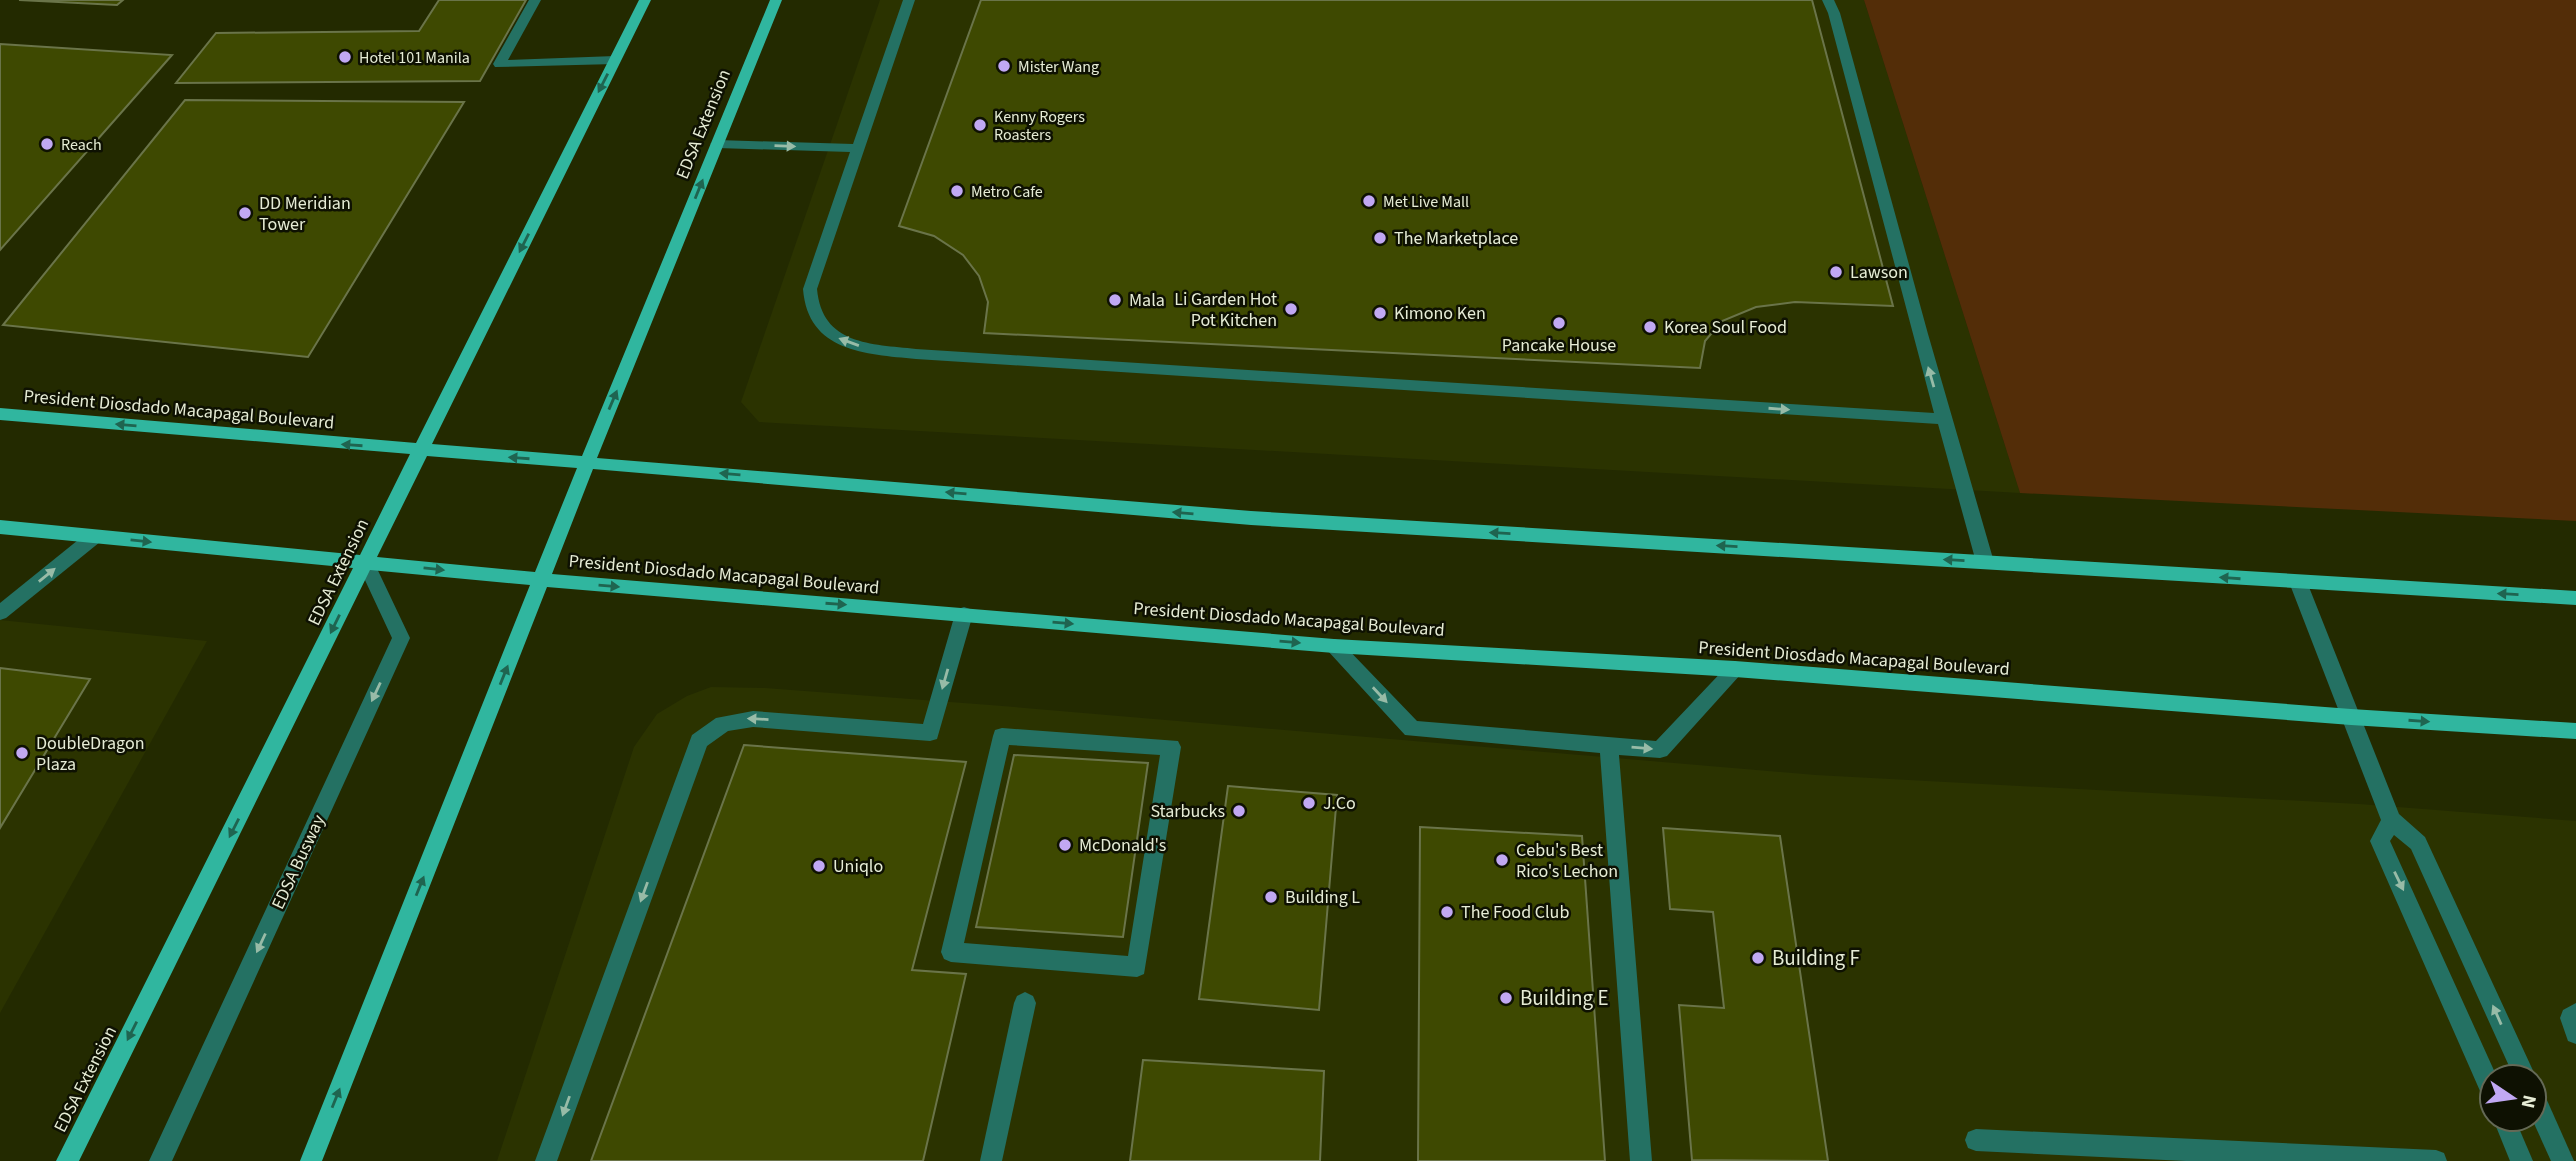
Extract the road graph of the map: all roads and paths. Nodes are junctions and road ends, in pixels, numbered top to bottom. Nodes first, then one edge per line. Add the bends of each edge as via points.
1 (535, 0) edge
2 (645, 0) edge
3 (776, 0) edge
4 (909, 0) edge
5 (1828, 0) edge
6 (615, 60) junction
7 (717, 144) junction
8 (858, 148) junction
9 (0, 414) edge
10 (1943, 419) junction
11 (420, 450) junction
12 (587, 463) junction
13 (0, 527) edge
14 (94, 537) junction
15 (1985, 562) junction
16 (366, 563) junction
17 (541, 580) junction
18 (2298, 582) junction
19 (2576, 597) edge
20 (0, 613) edge
21 (964, 614) junction
22 (1334, 646) junction
23 (1735, 669) junction
24 (2351, 717) junction
25 (2576, 731) edge
26 (1609, 745) junction
27 (1171, 747) joint
28 (2391, 820) junction
29 (1025, 1003) dead end
30 (2576, 1014) edge
31 (2576, 1033) edge
32 (2479, 1063) edge
33 (2519, 1063) edge
34 (2548, 1128) edge
35 (2510, 1133) edge
36 (1976, 1140) dead end
37 (67, 1161) edge
38 (160, 1161) edge
39 (311, 1161) edge
40 (546, 1161) edge
41 (991, 1161) edge
42 (1641, 1161) edge
43 (2436, 1161) edge
44 (2522, 1161) edge
45 (2563, 1161) edge

1 - 6 street via 499,64
2 - 6 main road, EDSA Extension
3 - 7 main road, EDSA Extension
4 - 8 street
10 -> 5 street
6 -> 11 main road, EDSA Extension
7 -> 8 street
12 -> 7 main road, EDSA Extension
8 - 10 street via 810,289 809,304 816,323 834,336 866,348
11 -> 9 main road, President Diosdado Macapagal Boulevard
10 - 15 street
12 -> 11 main road, President Diosdado Macapagal Boulevard
11 - 16 main road, EDSA Extension
15 -> 12 main road, President Diosdado Macapagal Boulevard via 1251,519
12 - 17 main road, EDSA Extension
13 - 14 main road, President Diosdado Macapagal Boulevard
14 -> 16 main road, President Diosdado Macapagal Boulevard
20 -> 14 street
18 -> 15 main road, President Diosdado Macapagal Boulevard
16 -> 17 main road, President Diosdado Macapagal Boulevard
16 -> 37 main road, EDSA Extension
16 -> 38 street, EDSA Busway via 401,638
17 -> 21 main road, President Diosdado Macapagal Boulevard
39 -> 17 main road, EDSA Extension
19 -> 18 main road, President Diosdado Macapagal Boulevard
18 - 24 street
21 -> 22 main road, President Diosdado Macapagal Boulevard
21 -> 40 street via 930,733 753,719 712,726 699,741
22 - 23 main road, President Diosdado Macapagal Boulevard
22 -> 26 street via 1412,729
23 - 24 main road, President Diosdado Macapagal Boulevard
26 -> 23 street via 1660,750
24 -> 25 main road, President Diosdado Macapagal Boulevard
24 - 28 street
26 - 42 street
27 - 27 street via 1137,967 951,951 1002,736
28 -> 32 street via 2380,841
33 -> 28 street via 2418,843
29 - 41 street
30 - 31 street via 2571,1018
34 - 45 street
35 - 44 street
36 - 43 street

